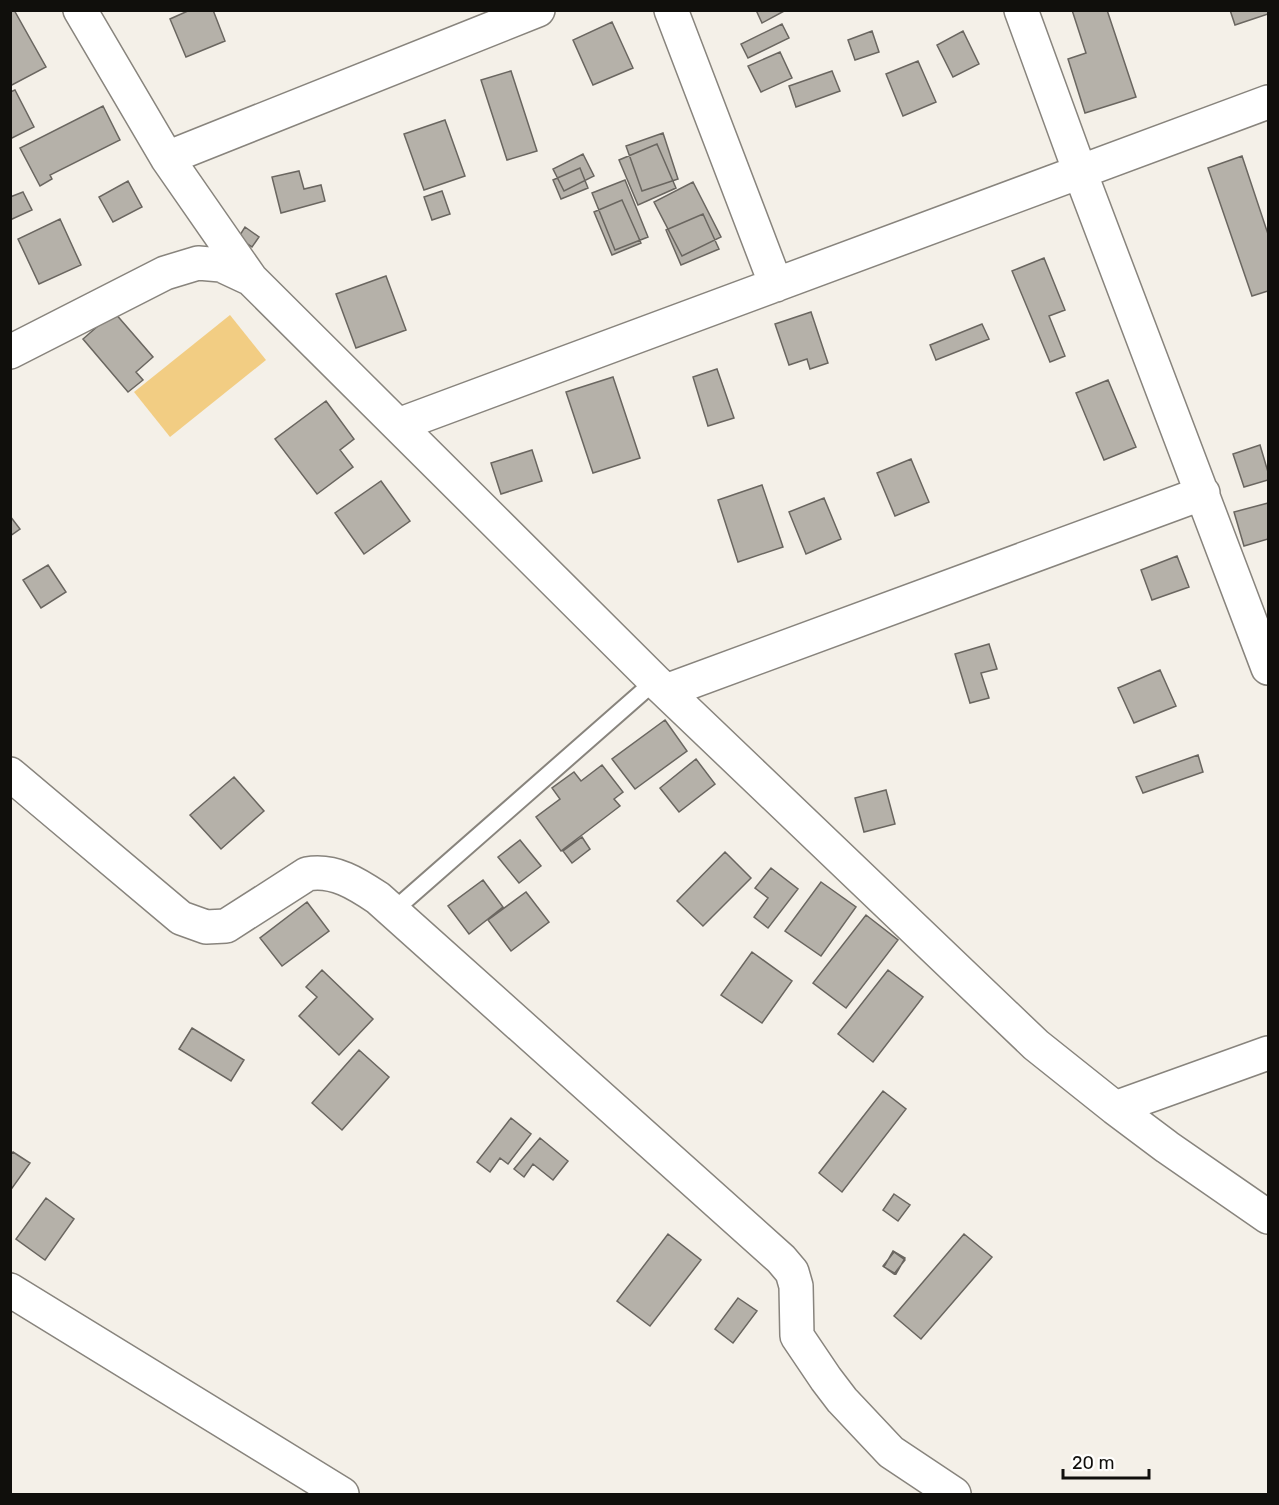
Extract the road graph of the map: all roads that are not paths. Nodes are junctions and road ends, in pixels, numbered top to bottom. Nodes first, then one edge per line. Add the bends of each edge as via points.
1 (80, 10) edge
2 (538, 10) edge
3 (671, 10) edge
4 (1021, 10) edge
5 (1269, 102) edge
6 (167, 158) junction
7 (1080, 172) junction
8 (251, 279) junction
9 (776, 285) junction
10 (10, 352) edge
11 (398, 425) junction
12 (1203, 493) junction
13 (1269, 668) edge
14 (660, 686) junction
15 (10, 774) edge
16 (393, 911) junction
17 (1269, 1053) edge
18 (1115, 1108) junction
19 (1269, 1217) edge
20 (10, 1290) edge
21 (342, 1494) edge
22 (954, 1494) edge

1 - 6 street
2 - 6 street
3 - 9 street
4 - 7 street
5 - 7 street
6 - 8 street
7 - 9 street
7 - 12 street
8 - 10 street via 221,265 198,263 165,273
8 - 11 street
9 - 11 street
11 - 14 street
12 - 13 street
12 - 14 street
14 - 16 lane
14 - 18 street via 1036,1045
15 - 16 street via 181,918 193,923 226,926 317,872 359,886
16 - 22 street via 781,1258 792,1272 796,1286 797,1336 826,1379 891,1452
17 - 18 street
18 - 19 street
20 - 21 street

